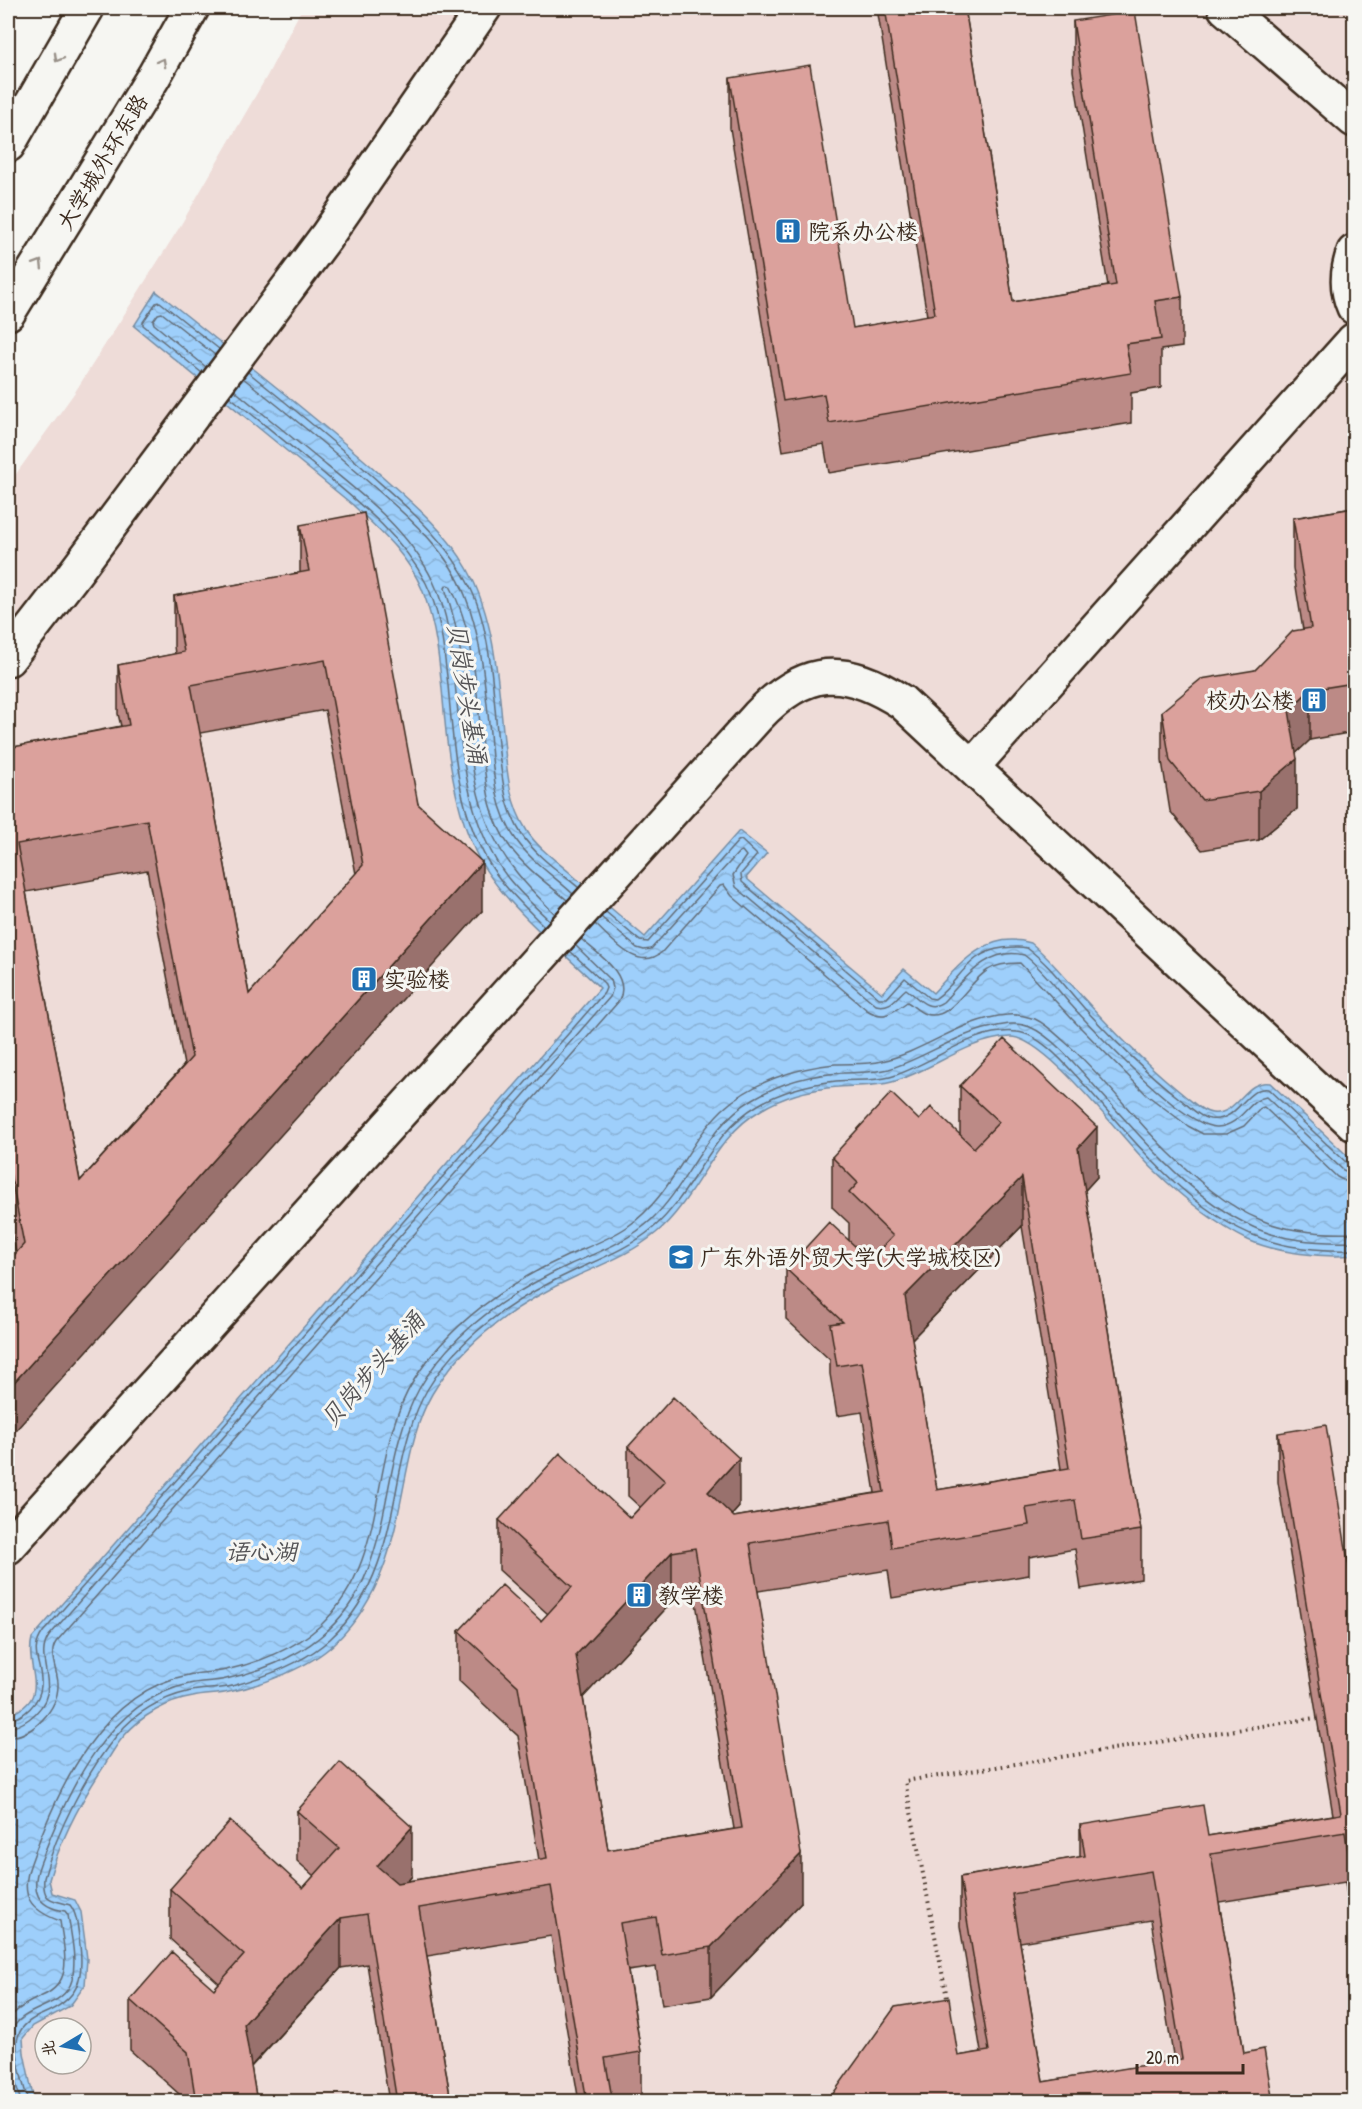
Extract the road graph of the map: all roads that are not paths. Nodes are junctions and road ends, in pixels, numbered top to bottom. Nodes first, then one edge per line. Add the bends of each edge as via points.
1 (87, 8) edge
2 (192, 8) edge
3 (484, 8) edge
4 (1225, 8) edge
5 (1354, 120) edge
6 (8, 145) edge
7 (1354, 252) edge
8 (1354, 307) edge
9 (8, 313) edge
10 (1354, 340) edge
11 (8, 659) edge
12 (973, 766) junction
13 (1354, 1124) edge
14 (8, 1547) edge

1 -> 6 main road
9 -> 2 main road, 大学城外环东路
3 - 11 main road via 326,237
4 - 5 main road
7 - 8 main road via 1348,274
10 - 12 main road
12 - 13 main road
12 - 14 main road via 902,702 870,684 827,676 785,690

